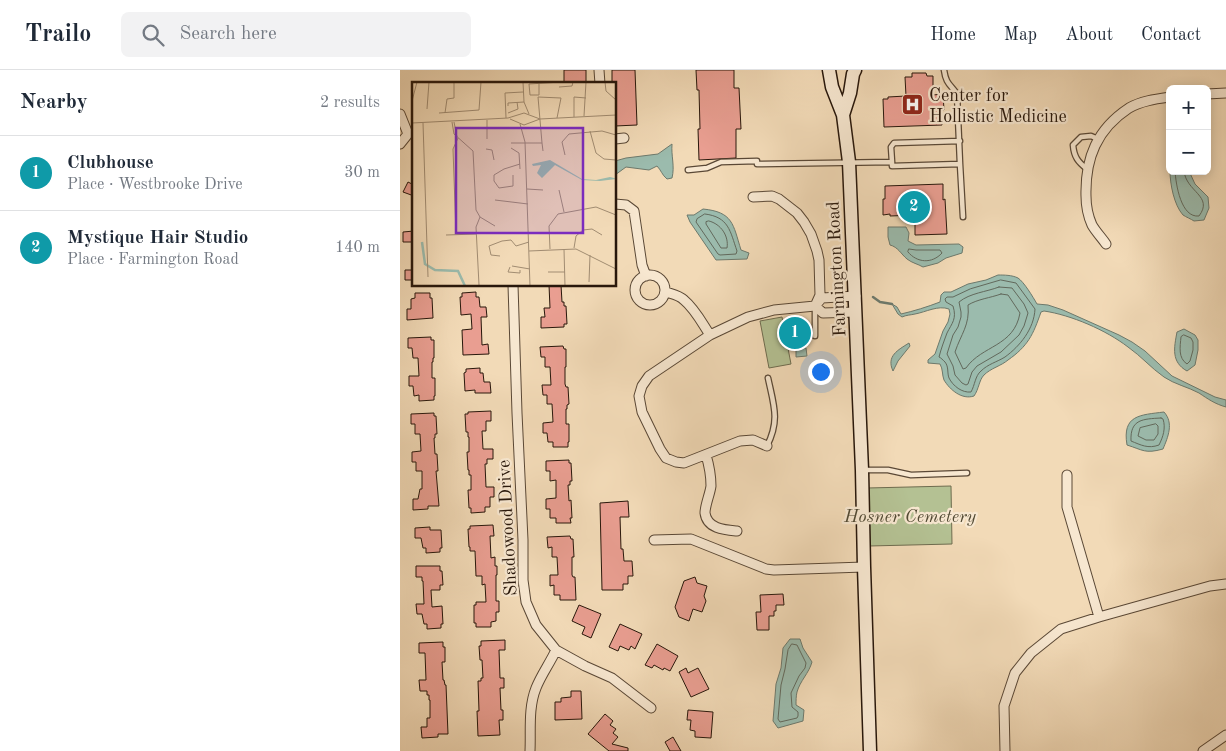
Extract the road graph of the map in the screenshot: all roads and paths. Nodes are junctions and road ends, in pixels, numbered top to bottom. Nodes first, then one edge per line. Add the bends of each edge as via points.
1 (829, 70) edge
2 (854, 70) edge
3 (944, 70) edge
4 (1226, 93) edge
5 (1211, 94) edge
6 (1166, 98) edge
7 (400, 114) edge
8 (843, 115) junction
9 (407, 134) edge
10 (1098, 139) junction
11 (960, 141) junction
12 (400, 144) edge
13 (849, 162) junction
14 (892, 162) junction
15 (960, 164) junction
16 (1088, 169) junction
17 (688, 170) dead end
18 (753, 197) dead end
19 (616, 204) edge
20 (963, 217) dead end
21 (1106, 244) dead end
22 (646, 276) junction
23 (513, 286) edge
24 (666, 292) junction
25 (856, 296) junction
26 (815, 306) junction
27 (856, 312) junction
28 (710, 334) junction
29 (815, 336) dead end
30 (768, 378) dead end
31 (767, 446) joint
32 (706, 454) junction
33 (862, 470) junction
34 (967, 473) dead end
35 (1067, 475) dead end
36 (737, 531) dead end
37 (654, 540) dead end
38 (864, 567) junction
39 (1226, 584) edge
40 (1099, 617) junction
41 (556, 650) junction
42 (650, 708) dead end
43 (1226, 735) edge
44 (530, 751) edge
45 (870, 751) edge
46 (1005, 751) edge
47 (1203, 751) edge

1 - 8 street, Farmington Road
2 - 8 street, Farmington Road
3 - 11 lane via 945,80 957,94
4 - 5 street
6 - 10 street via 1131,107 1104,129
7 - 9 street
8 - 13 street, Farmington Road
9 - 12 street
10 - 16 street
10 - 16 lane via 1081,137 1074,145 1080,164
11 - 14 lane via 894,143
11 - 15 lane
13 - 14 lane
13 - 17 lane via 721,162 707,168
13 - 25 street, Farmington Road
14 - 15 lane via 892,166
15 - 20 lane
16 - 21 street via 1086,207 1092,225
18 - 26 street via 779,199 798,213 811,234 819,260 820,295
19 - 22 street via 626,205 634,211
22 - 24 street via 660,278
22 - 24 street via 636,286 639,300 652,305 661,301
23 - 41 street, Shadowood Drive via 524,592 536,625
24 - 28 street via 683,298
25 - 26 street via 822,298
25 - 27 street, Farmington Road
26 - 27 street via 823,313
26 - 28 street via 748,316
26 - 29 lane
27 - 33 street, Farmington Road
28 - 32 street via 648,376 639,396 642,412 666,458 684,463
30 - 31 lane via 775,423
31 - 32 street via 753,440 740,440
32 - 36 street via 711,476 705,513 711,524 718,528
33 - 34 lane via 888,470 911,475
33 - 38 street, Farmington Road
35 - 40 street via 1067,507
37 - 38 street via 691,539 766,569
38 - 45 street, Farmington Road
39 - 40 street
40 - 46 street via 1061,629 1031,653 1015,673 1004,706
41 - 42 street, Shadowood Drive via 612,678
41 - 44 street via 534,695
43 - 47 street

